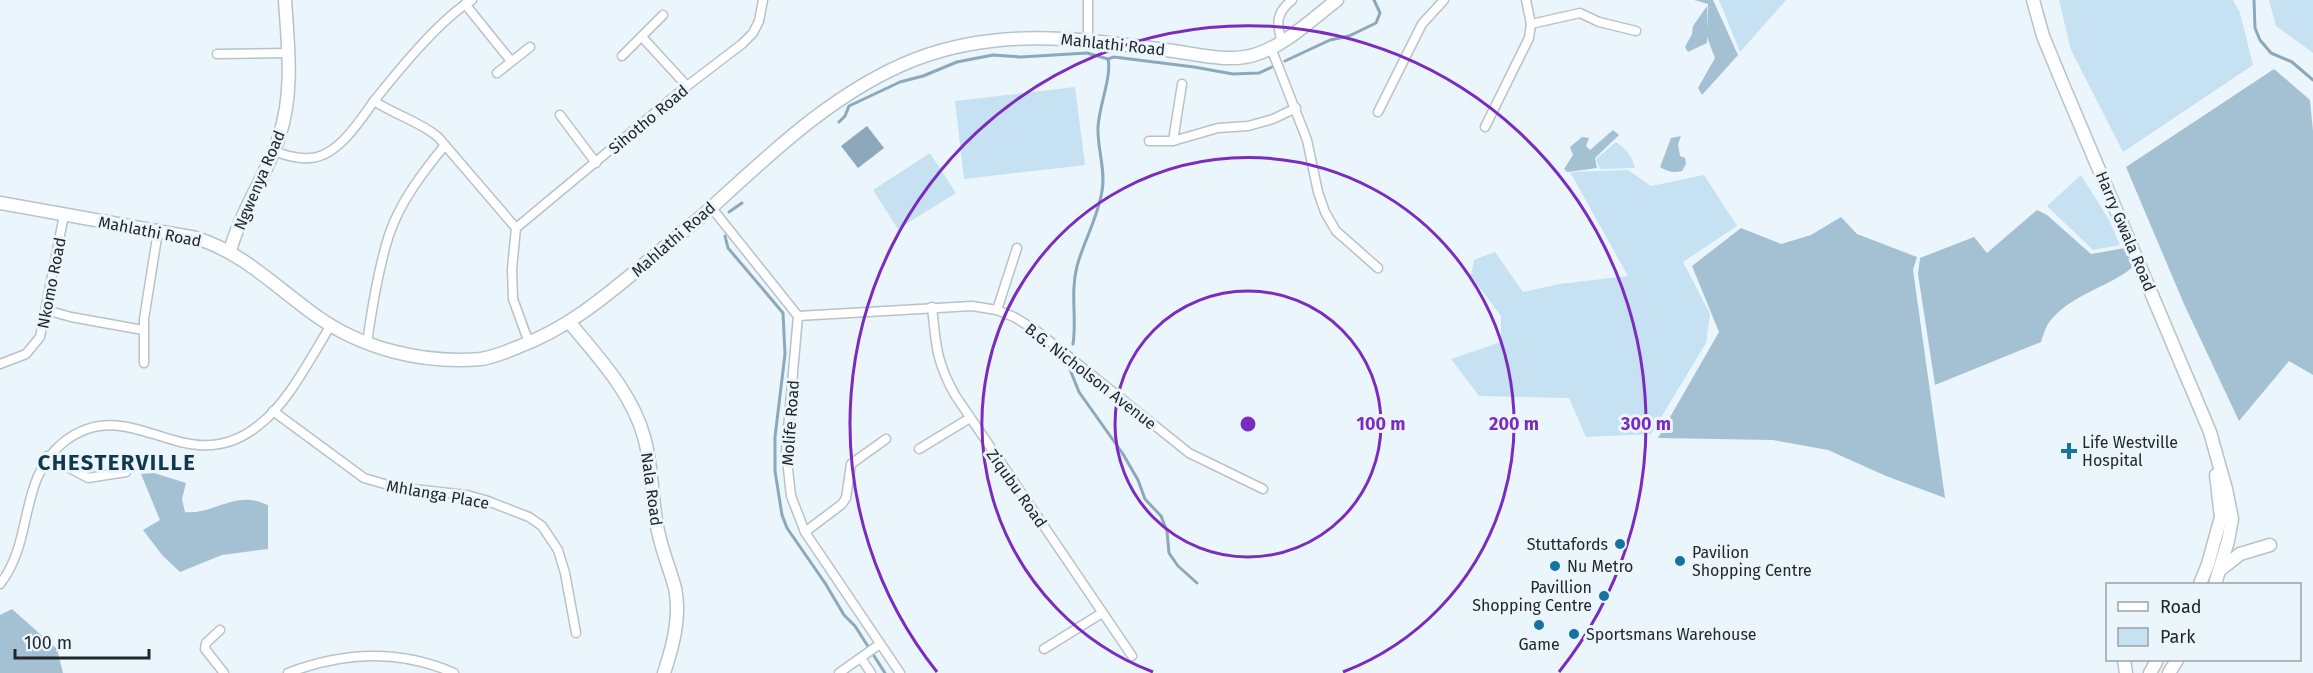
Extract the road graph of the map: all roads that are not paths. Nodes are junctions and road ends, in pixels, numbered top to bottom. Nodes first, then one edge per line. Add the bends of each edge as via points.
1 (285, 0) edge
2 (763, 0) edge
3 (1088, 0) edge
4 (1290, 0) edge
5 (1337, 0) edge
6 (1444, 0) edge
7 (1526, 0) edge
8 (2033, 0) edge
9 (468, 2) edge
10 (663, 15) dead end
11 (1531, 24) junction
12 (1636, 31) dead end
13 (642, 37) junction
14 (1088, 40) junction
15 (1276, 45) junction
16 (530, 47) dead end
17 (289, 53) junction
18 (217, 54) dead end
19 (622, 56) dead end
20 (511, 61) junction
21 (497, 73) dead end
22 (1182, 84) dead end
23 (687, 86) junction
24 (375, 101) junction
25 (1296, 108) junction
26 (1378, 112) dead end
27 (560, 116) dead end
28 (1485, 127) dead end
29 (1149, 141) dead end
30 (1173, 141) junction
31 (445, 145) junction
32 (273, 151) junction
33 (596, 163) junction
34 (0, 203) edge
35 (711, 207) junction
36 (64, 215) junction
37 (516, 228) junction
38 (158, 231) junction
39 (1017, 248) dead end
40 (230, 251) junction
41 (1378, 268) dead end
42 (932, 307) junction
43 (46, 310) junction
44 (997, 310) junction
45 (798, 316) junction
46 (570, 324) junction
47 (331, 325) junction
48 (143, 330) junction
49 (367, 343) junction
50 (529, 343) junction
51 (144, 363) dead end
52 (0, 364) edge
53 (273, 411) junction
54 (970, 418) junction
55 (886, 439) dead end
56 (920, 449) dead end
57 (47, 456) junction
58 (2217, 462) junction
59 (126, 472) dead end
60 (1263, 489) dead end
61 (805, 532) junction
62 (2270, 545) dead end
63 (2221, 570) junction
64 (2201, 583) edge
65 (2216, 583) edge
66 (0, 584) edge
67 (1102, 613) junction
68 (220, 630) dead end
69 (576, 633) dead end
70 (879, 645) junction
71 (1044, 649) dead end
72 (863, 656) junction
73 (1132, 656) dead end
74 (224, 673) edge
75 (288, 673) edge
76 (454, 673) edge
77 (664, 673) edge
78 (839, 673) edge
79 (871, 673) edge
80 (900, 673) edge

1 - 17 street, Ngwenya Road
2 - 23 street, Sihotho Road via 753,33
3 - 14 street
4 - 15 street via 1277,21
5 - 15 street, Mahlathi Road
6 - 26 street via 1422,24
7 - 11 street
8 - 58 street, Harry Gwala Road via 2043,36 2203,413
9 - 20 street
9 - 24 street via 443,23
10 - 13 street
11 - 12 street via 1580,13
11 - 28 street via 1526,48
13 - 19 street
13 - 23 street
14 - 15 street, Mahlathi Road via 1221,57 1254,56
14 - 35 street, Mahlathi Road via 1054,37 987,41 915,59 832,105
15 - 25 street
16 - 20 street
17 - 18 street
17 - 32 street, Ngwenya Road via 286,107
20 - 21 street
22 - 30 street
23 - 33 street, Sihotho Road
24 - 31 street via 426,127
24 - 32 street via 354,129 324,155 299,158
25 - 30 street via 1260,123 1218,128
25 - 41 street via 1324,212 1336,231
27 - 33 street
29 - 30 street
31 - 37 street
31 - 49 street via 407,198 390,234 372,304
32 - 40 street, Ngwenya Road
33 - 37 street, Sihotho Road
34 - 36 street, Mahlathi Road
35 - 45 street
35 - 46 street, Mahlathi Road
36 - 38 street, Mahlathi Road
36 - 43 street, Nkomo Road
37 - 50 street via 513,299
38 - 40 street, Mahlathi Road via 196,238
38 - 48 street
39 - 44 street
40 - 47 street, Mahlathi Road
42 - 44 street, B.G. Nicholson Avenue
42 - 45 street, B.G. Nicholson Avenue
42 - 54 street, Ziqubu Road via 943,373
43 - 48 street
43 - 52 street, Nkomo Road via 40,337 32,348
44 - 60 street, B.G. Nicholson Avenue via 1036,331 1189,453
45 - 61 street, Molife Road via 786,468 791,496
46 - 50 street, Mahlathi Road
46 - 77 street, Nala Road via 613,376 645,438 658,532 677,604 676,629
47 - 49 street, Mahlathi Road
47 - 53 street
48 - 51 street
49 - 50 street, Mahlathi Road via 415,357 461,360 497,356
53 - 57 street via 247,435 226,444 190,445 131,427 99,425 75,434
53 - 69 street, Mhlanga Place via 364,478 387,485 467,495 529,517 542,526 558,550
54 - 56 street
54 - 67 street, Ziqubu Road
55 - 61 street via 851,464 842,504
57 - 59 street via 88,478
57 - 66 street via 33,486 21,542
58 - 63 street via 2232,519
58 - 64 street via 2221,517
61 - 70 street, Molife Road
62 - 63 street via 2240,554
63 - 65 street
67 - 71 street
67 - 73 street, Ziqubu Road
68 - 74 street via 205,649
70 - 72 street
70 - 80 street, Molife Road
72 - 78 street
72 - 79 street
75 - 76 street via 326,661 375,655 399,656

